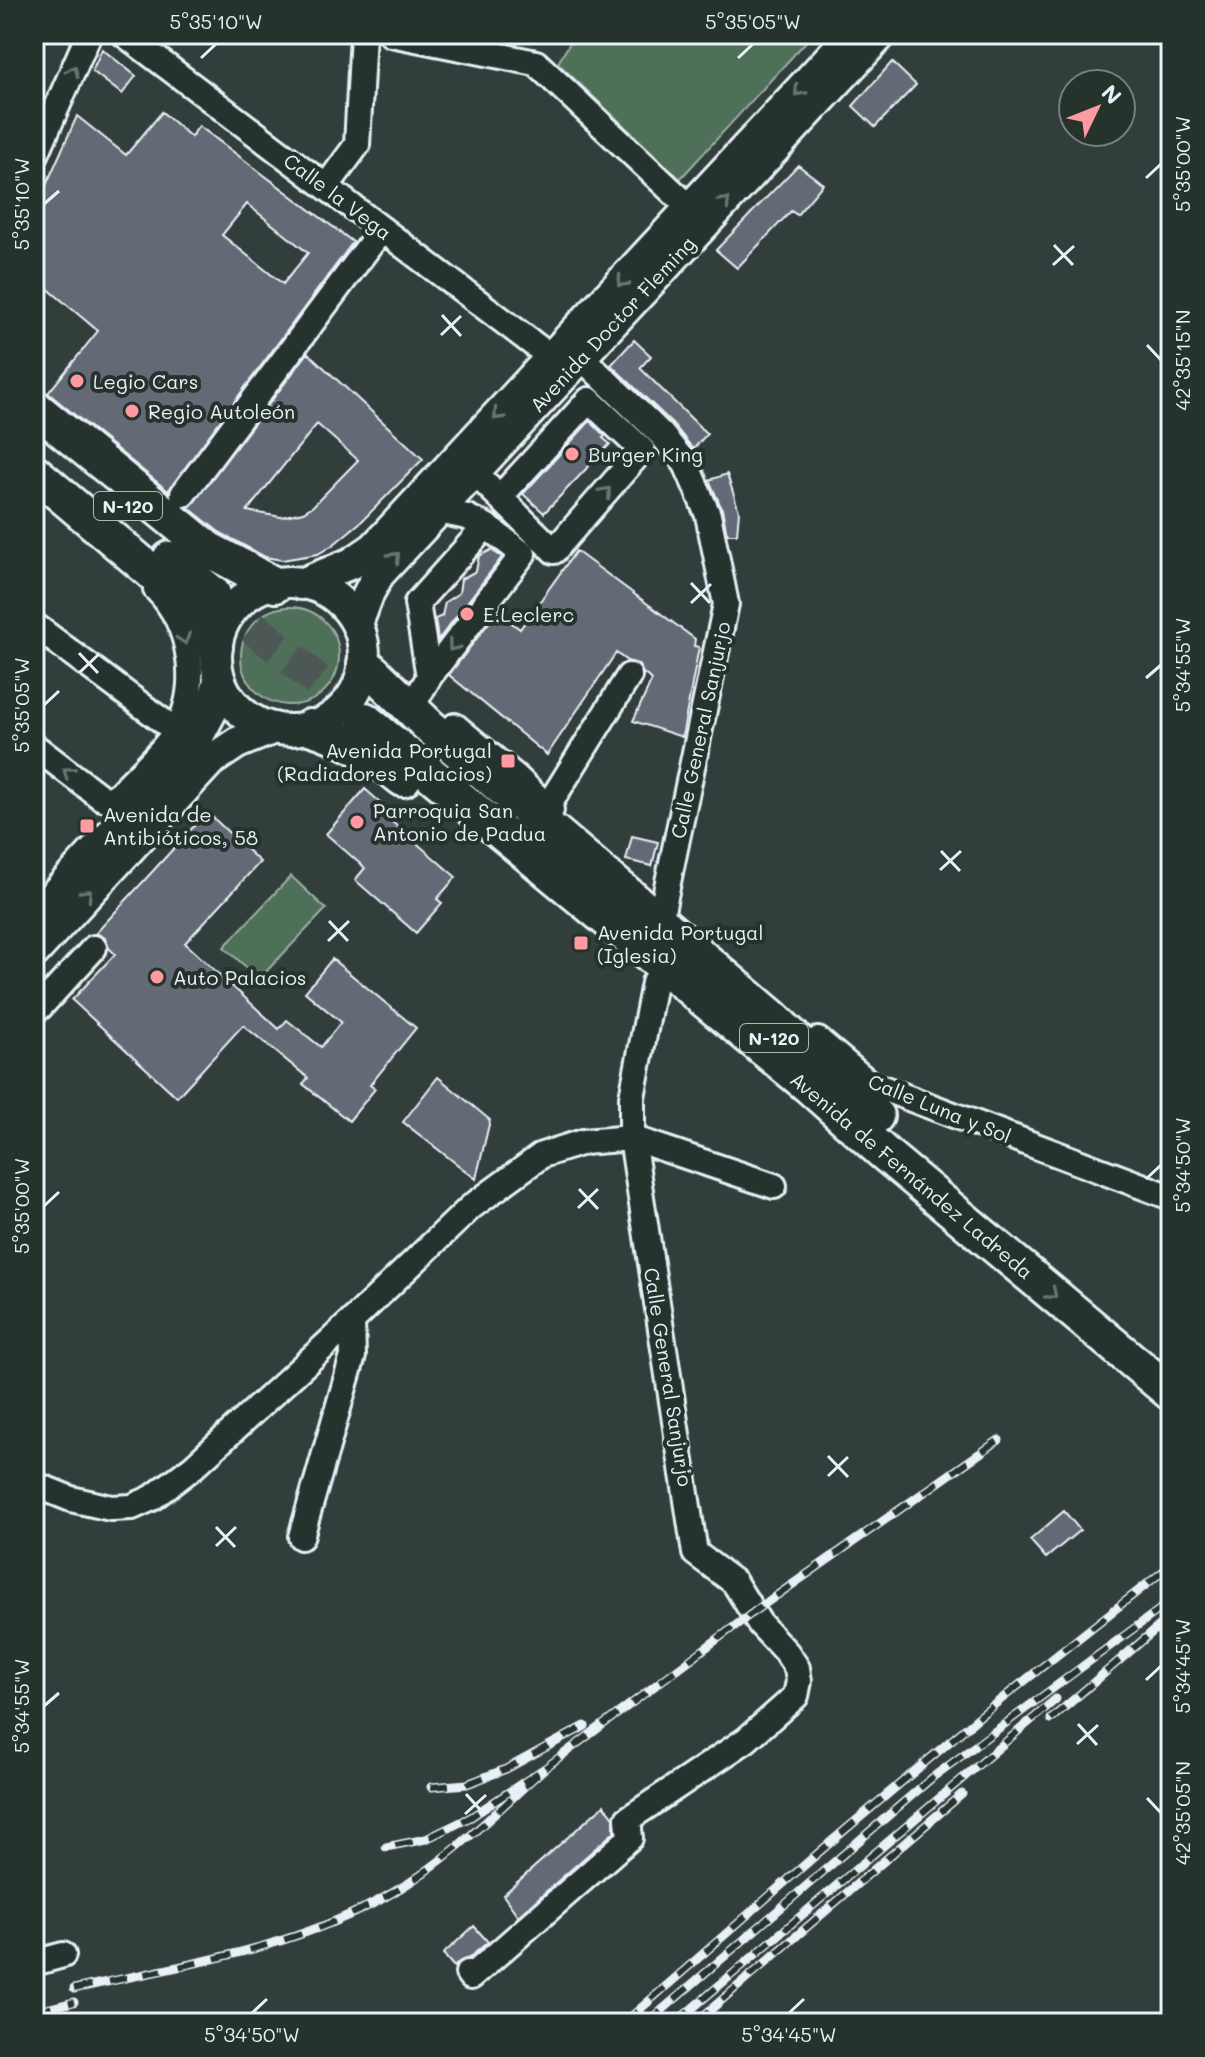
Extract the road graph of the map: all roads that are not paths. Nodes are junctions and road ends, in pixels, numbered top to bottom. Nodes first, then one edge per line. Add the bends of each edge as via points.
1 (89, 34) edge
2 (124, 34) edge
3 (363, 34) edge
4 (391, 34) edge
5 (852, 34) edge
6 (881, 34) edge
7 (34, 159) edge
8 (326, 187) junction
9 (690, 208) junction
10 (382, 229) junction
11 (566, 358) junction
12 (34, 407) edge
13 (34, 428) edge
14 (34, 447) edge
15 (34, 472) edge
16 (474, 472) junction
17 (34, 485) edge
18 (183, 494) dead end
19 (500, 497) junction
20 (439, 511) junction
21 (486, 526) junction
22 (531, 545) junction
23 (288, 584) junction
24 (34, 625) edge
25 (362, 644) junction
26 (217, 664) junction
27 (629, 676) dead end
28 (424, 687) junction
29 (370, 715) tunnel mouth
30 (310, 727) junction
31 (274, 728) junction
32 (176, 731) junction
33 (34, 746) edge
34 (548, 806) junction
35 (574, 831) junction
36 (594, 868) junction
37 (34, 917) edge
38 (94, 948) dead end
39 (656, 948) junction
40 (34, 952) edge
41 (34, 1002) edge
42 (632, 1138) junction
43 (890, 1144) junction
44 (774, 1186) dead end
45 (1171, 1194) edge
46 (352, 1321) junction
47 (1118, 1334) junction
48 (1171, 1363) edge
49 (1171, 1393) edge
50 (34, 1484) edge
51 (301, 1537) dead end
52 (63, 1955) dead end
53 (34, 1963) edge
54 (468, 1973) dead end

7 -> 1 street
2 - 8 street, Calle la Vega
3 - 8 street via 357,145
4 - 9 street via 536,63
5 -> 9 main road, Avenida Doctor Fleming
11 -> 6 main road, Avenida Doctor Fleming
8 - 10 street, Calle la Vega
9 -> 11 main road, Avenida Doctor Fleming
10 - 11 street, Calle la Vega
10 - 18 street
11 - 16 main road, Avenida Doctor Fleming
11 -> 23 main road, Avenida Doctor Fleming via 374,548 352,563
11 - 39 street, Calle General Sanjurjo via 661,434 686,464 708,515 726,604
12 - 23 highway via 208,549
13 - 14 highway, N-120 via 218,589
15 - 26 highway via 187,602
16 - 19 street
16 - 20 main road, Avenida Doctor Fleming
17 -> 32 street via 145,578 173,612 190,674
19 - 22 street
22 -> 19 street via 554,551 642,450 589,400
20 - 21 street
25 -> 20 main road, Avenida Doctor Fleming via 369,592 379,574
21 - 22 street
21 - 28 street via 417,603
22 -> 28 street
23 - 25 main road via 331,595 346,608
23 - 26 main road via 258,590 236,607 220,630
24 - 32 street
25 - 28 street, Calle Luna y Sol via 377,660
25 - 30 main road via 363,678 350,699
25 - 36 highway via 408,707
26 - 31 main road via 227,697 256,722
26 - 37 main road via 211,712 194,744
27 - 34 street
28 - 34 street, Calle Luna y Sol
29 - 39 highway, N-120
30 - 31 main road
30 - 39 highway via 345,739 381,762 591,929
40 -> 31 main road via 210,761
32 -> 33 street via 111,799 102,798
34 - 35 street, Calle Luna y Sol
35 - 36 street
35 - 39 street, Calle Luna y Sol
36 - 43 highway via 772,1017
38 - 41 street via 40,1007
39 - 42 street, Calle General Sanjurjo via 632,1097
39 - 43 highway, Avenida de Fernández Ladreda / N-120 via 839,1093
39 - 45 street, Calle Luna y Sol via 869,1083
42 - 44 street
42 - 46 street via 583,1142 542,1155 471,1207
42 - 54 street, Calle General Sanjurjo via 695,1553 734,1582 797,1668 799,1681 796,1696 746,1740 628,1819 630,1838 471,1977
43 - 47 highway, Avenida de Fernández Ladreda / N-120
46 - 50 street via 152,1498 132,1507 111,1508
46 - 51 street via 353,1356
47 - 48 highway, Avenida de Fernández Ladreda
47 - 49 highway, Avenida de Fernández Ladreda
52 - 53 street

